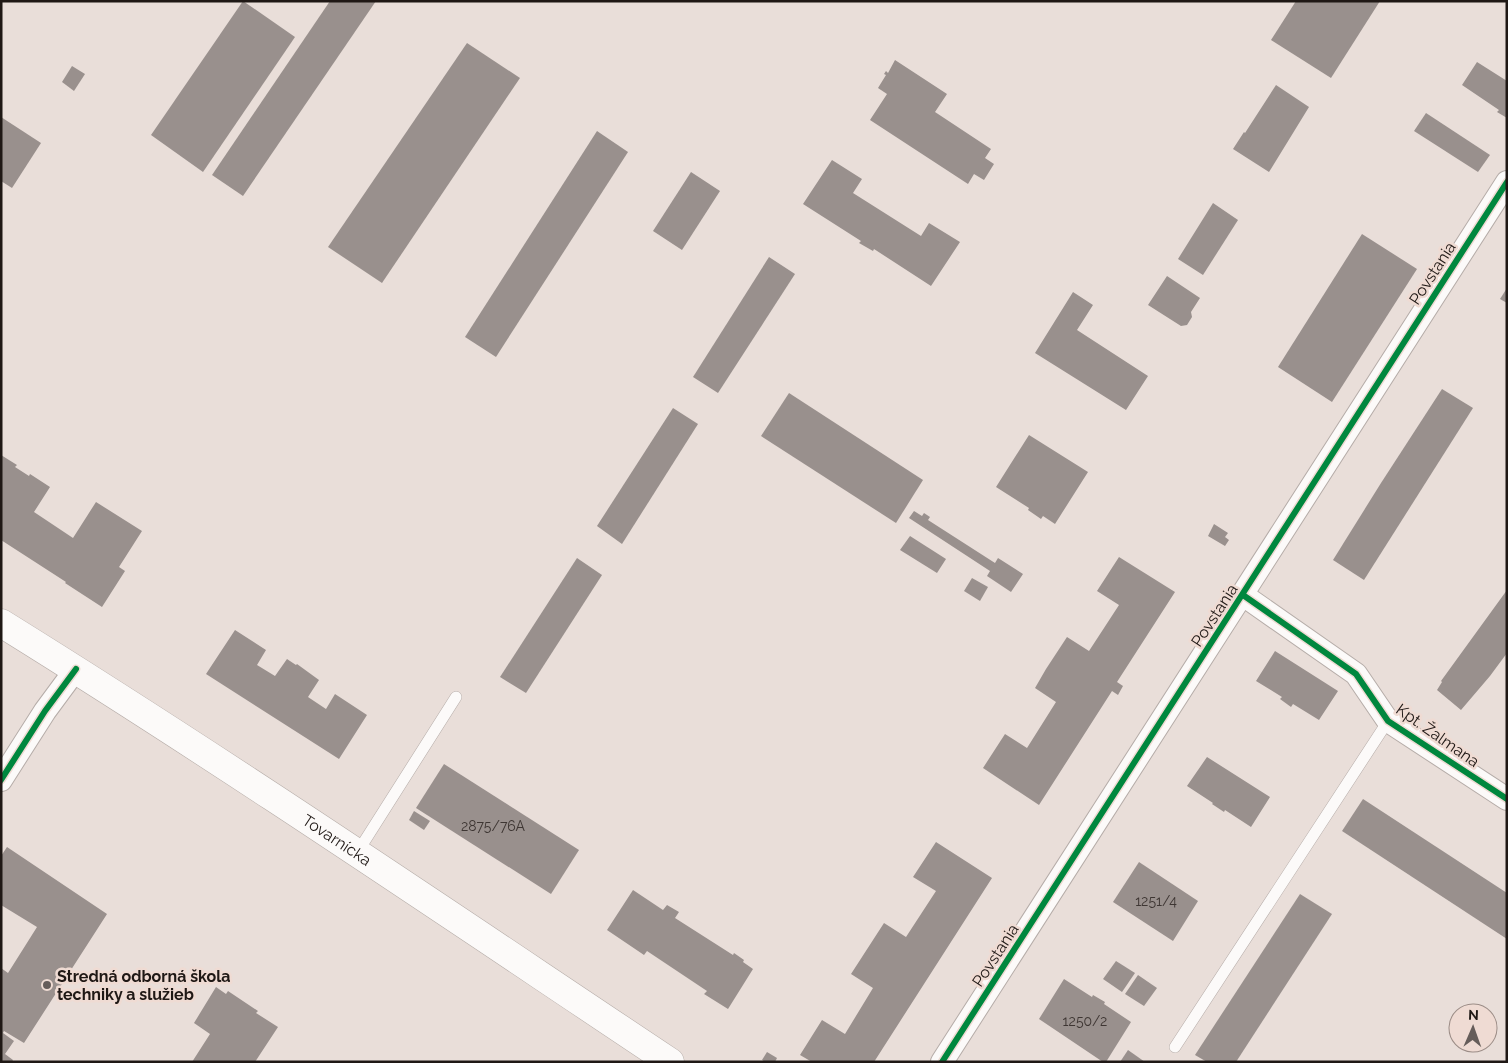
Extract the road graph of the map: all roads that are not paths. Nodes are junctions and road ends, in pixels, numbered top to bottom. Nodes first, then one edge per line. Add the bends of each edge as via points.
1 (1507, 182) edge
2 (1242, 596) junction
3 (1, 623) edge
4 (76, 670) junction
5 (456, 698) dead end
6 (1388, 721) junction
7 (1, 780) edge
8 (1507, 799) edge
9 (357, 853) junction
10 (1175, 1047) dead end
11 (670, 1062) edge
12 (942, 1062) edge

1 - 2 street, Povstania
2 - 6 street, Kpt. Žalmana via 1356,674
2 - 12 street, Povstania
3 - 4 main road, Tovarnícka
4 - 7 street via 45,711
4 - 9 main road, Tovarnícka
5 - 9 lane
6 - 8 street, Kpt. Žalmana
6 - 10 lane
9 - 11 main road, Tovarnícka

